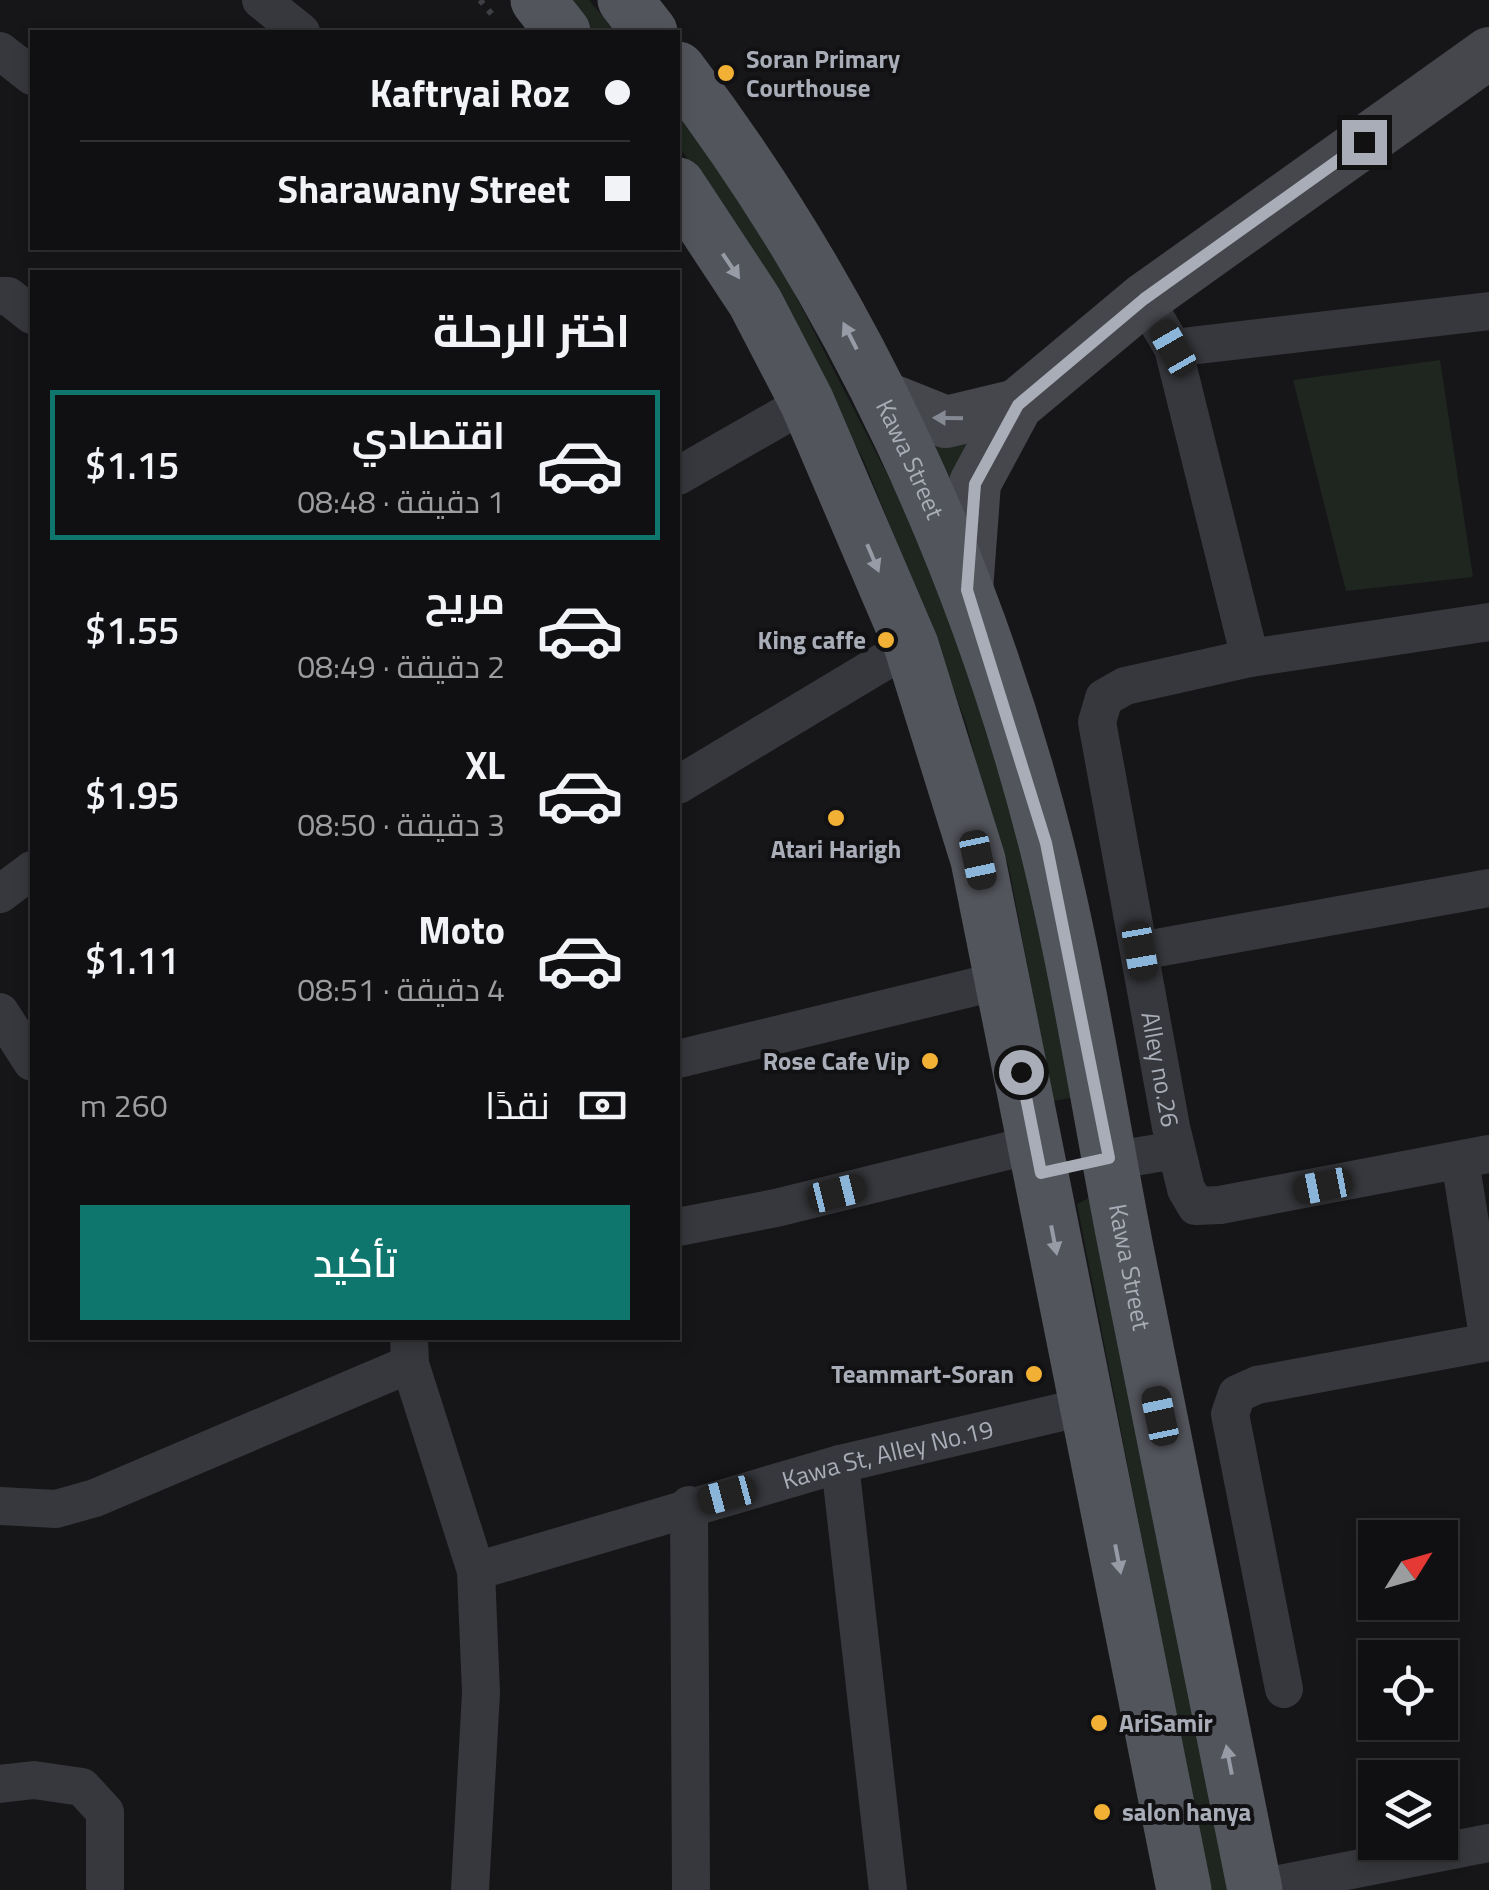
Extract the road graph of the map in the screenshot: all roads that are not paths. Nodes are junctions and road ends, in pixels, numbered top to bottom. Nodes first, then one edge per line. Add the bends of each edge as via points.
1 (260, 0) edge
2 (538, 0) edge
3 (625, 0) edge
4 (298, 30) edge
5 (560, 30) edge
6 (648, 30) edge
7 (0, 51) edge
8 (1489, 53) edge
9 (680, 72) edge
10 (30, 74) edge
11 (680, 188) edge
12 (0, 296) edge
13 (1144, 299) junction
14 (1489, 311) edge
15 (30, 313) edge
16 (1173, 348) junction
17 (882, 396) junction
18 (807, 402) junction
19 (1018, 405) junction
20 (680, 475) edge
21 (967, 590) junction
22 (1489, 624) edge
23 (908, 647) junction
24 (1250, 658) junction
25 (680, 785) edge
26 (30, 872) edge
27 (1489, 888) edge
28 (0, 894) edge
29 (1140, 951) junction
30 (1003, 980) junction
31 (0, 1012) edge
32 (30, 1059) edge
33 (680, 1059) edge
34 (1176, 1150) junction
35 (1474, 1157) edge
36 (1038, 1158) junction
37 (1109, 1160) junction
38 (680, 1227) edge
39 (409, 1351) edge
40 (1087, 1406) junction
41 (840, 1464) junction
42 (690, 1505) junction
43 (0, 1506) edge
44 (476, 1571) junction
45 (1284, 1689) dead end
46 (0, 1784) edge
47 (1489, 1843) edge
48 (1254, 1889) edge
49 (104, 1890) edge
50 (470, 1890) edge
51 (691, 1890) edge
52 (888, 1890) edge
53 (1184, 1890) edge

1 - 4 street
2 - 5 main road
3 - 6 main road
7 - 10 street
8 - 13 street
17 -> 9 main road, Kawa Street via 815,268
11 -> 18 main road via 755,302
12 - 15 street
13 - 16 street
13 - 19 street
14 - 16 street
16 - 24 street
19 -> 17 street via 946,422
17 - 21 main road, Kawa Street
18 - 20 street
18 -> 23 main road
19 - 21 street via 975,484
21 - 37 main road, Kawa Street via 1046,843
22 - 24 street
23 - 25 street
23 - 30 main road via 978,860
24 - 29 street, Alley no.26 via 1125,686 1104,698 1098,722
26 - 28 street
27 - 29 street
29 - 34 street, Alley no.26
30 - 33 street
30 - 36 main road
31 - 32 street
34 - 35 street, Alley no.26 via 1196,1206
34 - 37 street
35 - 45 street via 1489,1342 1237,1394 1230,1414
36 - 37 main road
36 - 38 street
36 -> 40 main road
48 -> 37 main road, Kawa Street
39 - 43 street via 95,1498 56,1509
39 - 44 street
40 - 41 street, Kawa St, Alley No.19
40 -> 53 main road
41 - 42 street, Kawa St, Alley No.19
41 - 52 street
42 - 44 street, Kawa St, Alley No.19
42 - 51 street
44 - 50 street via 481,1693
46 - 49 street via 34,1780 82,1787 105,1812
47 - 48 street

